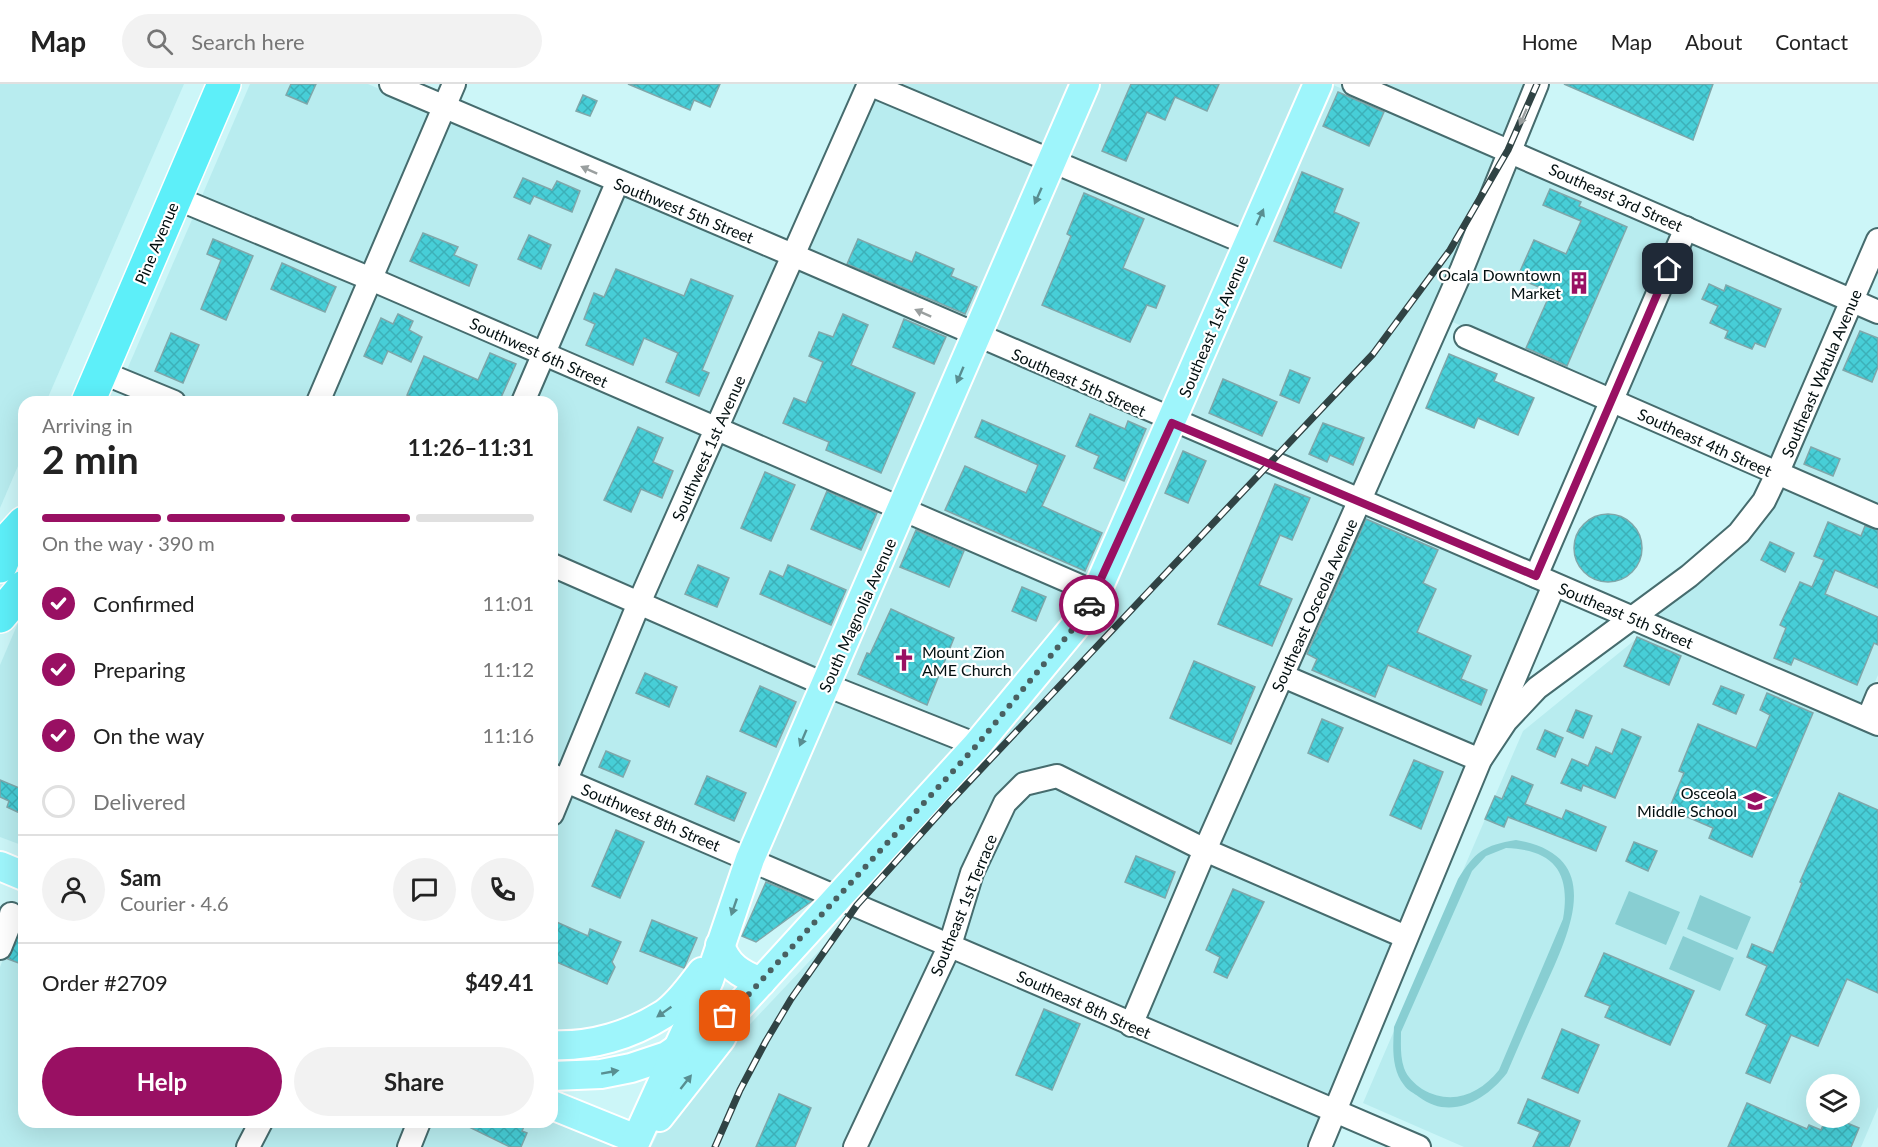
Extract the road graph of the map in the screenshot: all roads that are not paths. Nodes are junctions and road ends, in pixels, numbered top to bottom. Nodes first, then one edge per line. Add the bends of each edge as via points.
1 (224, 84) edge
2 (391, 84) edge
3 (454, 84) edge
4 (869, 84) edge
5 (1085, 84) edge
6 (1318, 84) edge
7 (1354, 84) edge
8 (1537, 84) edge
9 (444, 107) junction
10 (1508, 150) junction
11 (1052, 162) junction
12 (617, 183) junction
13 (176, 198) junction
14 (1686, 228) junction
15 (1878, 240) edge
16 (1248, 244) junction
17 (793, 255) junction
18 (370, 279) junction
19 (1852, 300) junction
20 (1878, 312) edge
21 (976, 337) junction
22 (1466, 338) dead end
23 (544, 354) junction
24 (101, 372) junction
25 (91, 396) edge
26 (159, 396) edge
27 (321, 396) edge
28 (526, 396) edge
29 (1611, 400) junction
30 (1172, 423) junction
31 (717, 431) junction
32 (1777, 474) junction
33 (1360, 500) junction
34 (903, 509) junction
35 (1878, 517) edge
36 (18, 530) edge
37 (1, 561) edge
38 (558, 568) edge
39 (1545, 580) junction
40 (1096, 593) junction
41 (18, 594) edge
42 (639, 603) junction
43 (0, 616) edge
44 (1631, 619) junction
45 (1283, 676) junction
46 (826, 685) junction
47 (1878, 695) edge
48 (1873, 722) edge
49 (977, 745) junction
50 (1480, 760) junction
51 (559, 778) edge
52 (1205, 850) junction
53 (750, 859) junction
54 (0, 866) edge
55 (18, 874) edge
56 (840, 897) junction
57 (11, 914) dead end
58 (1406, 937) junction
59 (950, 945) junction
60 (0, 948) edge
61 (719, 949) junction
62 (761, 982) junction
63 (738, 1006) junction
64 (1131, 1025) junction
65 (558, 1046) edge
66 (676, 1051) junction
67 (558, 1076) edge
68 (558, 1108) edge
69 (1336, 1110) junction
70 (258, 1128) edge
71 (417, 1128) edge
72 (637, 1144) edge
73 (248, 1147) edge
74 (409, 1147) edge
75 (855, 1147) edge
76 (1320, 1147) edge
77 (1419, 1147) edge

1 - 13 highway, Pine Avenue
2 - 9 street, Southwest 5th Street
3 - 9 street
4 - 11 street
4 - 17 street, Southwest 1st Avenue
5 - 11 main road, South Magnolia Avenue
16 -> 6 main road, Southeast 1st Avenue
7 - 10 street, Southeast 3rd Street
8 -> 10 street, Southeast Osceola Avenue
12 -> 9 street, Southwest 5th Street
9 - 18 street
10 - 14 street, Southeast 3rd Street
10 - 33 street, Southeast Osceola Avenue via 1462,269
11 - 16 street
11 -> 21 main road, South Magnolia Avenue
12 - 17 street, Southwest 5th Street
12 - 23 street
13 - 18 street, Southwest 6th Street
13 - 24 highway, Pine Avenue
14 - 19 street, Southeast 3rd Street
14 - 29 street
15 - 19 street, Southeast Watula Avenue
16 - 30 main road, Southeast 1st Avenue
21 -> 17 street, Southwest 5th Street
17 - 31 street, Southwest 1st Avenue
18 - 23 street, Southwest 6th Street
18 - 27 street
19 - 20 street, Southeast 3rd Street
19 - 32 street, Southeast Watula Avenue
21 - 30 street, Southeast 5th Street
21 -> 34 main road, South Magnolia Avenue
22 - 29 street, Southeast 4th Street
23 - 28 street
23 - 31 street, Southwest 6th Street
24 - 25 highway, Pine Avenue
24 - 26 street
29 - 32 street, Southeast 4th Street
29 - 39 street
30 - 33 street, Southeast 5th Street
30 - 40 main road, Southeast 1st Avenue
31 - 34 street, Southwest 6th Street
31 - 42 street, Southwest 1st Avenue
32 - 35 street, Southeast 4th Street
32 - 44 street, Southeast Watula Avenue via 1764,501 1739,533
33 - 39 street, Southeast 5th Street
33 - 45 street, Southeast Osceola Avenue
34 - 40 street, Southwest 6th Street
34 - 46 main road, South Magnolia Avenue
36 - 37 highway
38 - 42 street
39 - 44 street, Southeast 5th Street
39 - 50 street
40 - 49 main road, Southeast 1st Avenue via 1077,624
41 - 43 highway
42 - 46 street
42 - 51 street, Southwest 1st Avenue
44 - 48 street, Southeast 5th Street
44 - 50 street, Southeast Watula Avenue via 1537,688 1506,721
45 - 50 street
45 - 52 street, Southeast Osceola Avenue
46 - 49 street
46 -> 53 main road, South Magnolia Avenue
47 - 48 street
49 - 56 main road, Southeast 1st Avenue
50 - 58 street
51 - 53 street, Southwest 8th Street
52 - 58 street, Southeast 1st Terrace
52 - 59 street, Southeast 1st Terrace via 1057,776 1024,784 1005,803 972,873
52 - 64 street, Southeast Osceola Avenue
53 - 56 street, Southeast 8th Street
53 -> 61 main road, South Magnolia Avenue
54 - 55 main road
56 - 59 street, Southeast 8th Street
56 - 62 main road, Southeast 1st Avenue
57 - 60 street
58 - 69 street
59 - 64 street, Southeast 8th Street
59 - 75 street, Southeast 1st Terrace
61 - 62 main road via 732,968
61 -> 65 main road via 666,1013 622,1035
61 - 66 main road, South Magnolia Avenue
62 - 63 main road, Southeast 1st Avenue
63 - 66 main road
72 -> 63 main road via 721,1038
64 - 69 street, Southeast 8th Street
67 -> 66 main road via 631,1068
66 - 72 main road, South Magnolia Avenue
68 - 72 main road
69 - 76 street
69 - 77 street, Southeast 8th Street
70 - 73 street
71 - 74 street

